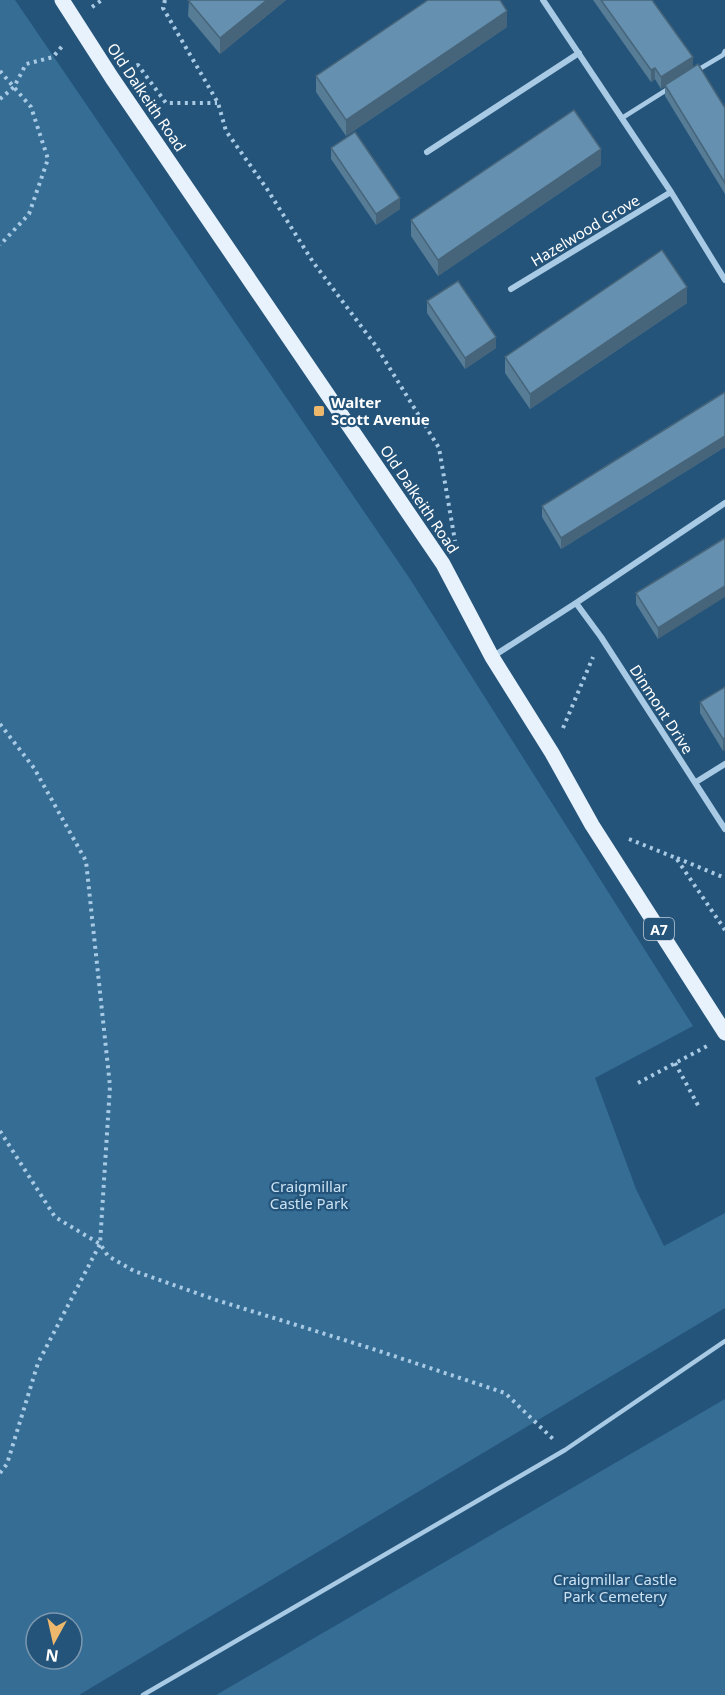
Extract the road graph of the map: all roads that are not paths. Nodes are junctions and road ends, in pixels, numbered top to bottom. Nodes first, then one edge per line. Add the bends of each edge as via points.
1 (62, 0) edge
2 (543, 0) edge
3 (725, 51) edge
4 (579, 53) junction
5 (693, 74) edge
6 (672, 86) edge
7 (622, 118) junction
8 (427, 153) dead end
9 (671, 192) junction
10 (725, 280) edge
11 (512, 289) dead end
12 (725, 503) edge
13 (576, 603) junction
14 (492, 657) junction
15 (725, 764) edge
16 (696, 782) junction
17 (725, 829) edge
18 (720, 1037) edge
19 (725, 1341) edge
20 (143, 1695) edge

1 - 14 main road, Old Dalkeith Road / A7 via 442,564
2 - 4 street
3 - 5 lane
4 - 7 street
4 - 8 street
6 - 7 lane
7 - 9 street
9 - 10 street
9 - 11 street, Hazelwood Grove
12 - 13 street
13 - 14 street
13 - 16 street, Dinmont Drive
14 - 18 main road, Old Dalkeith Road / A7
15 - 16 street
16 - 17 street, Dinmont Drive
19 - 20 lane via 565,1450

